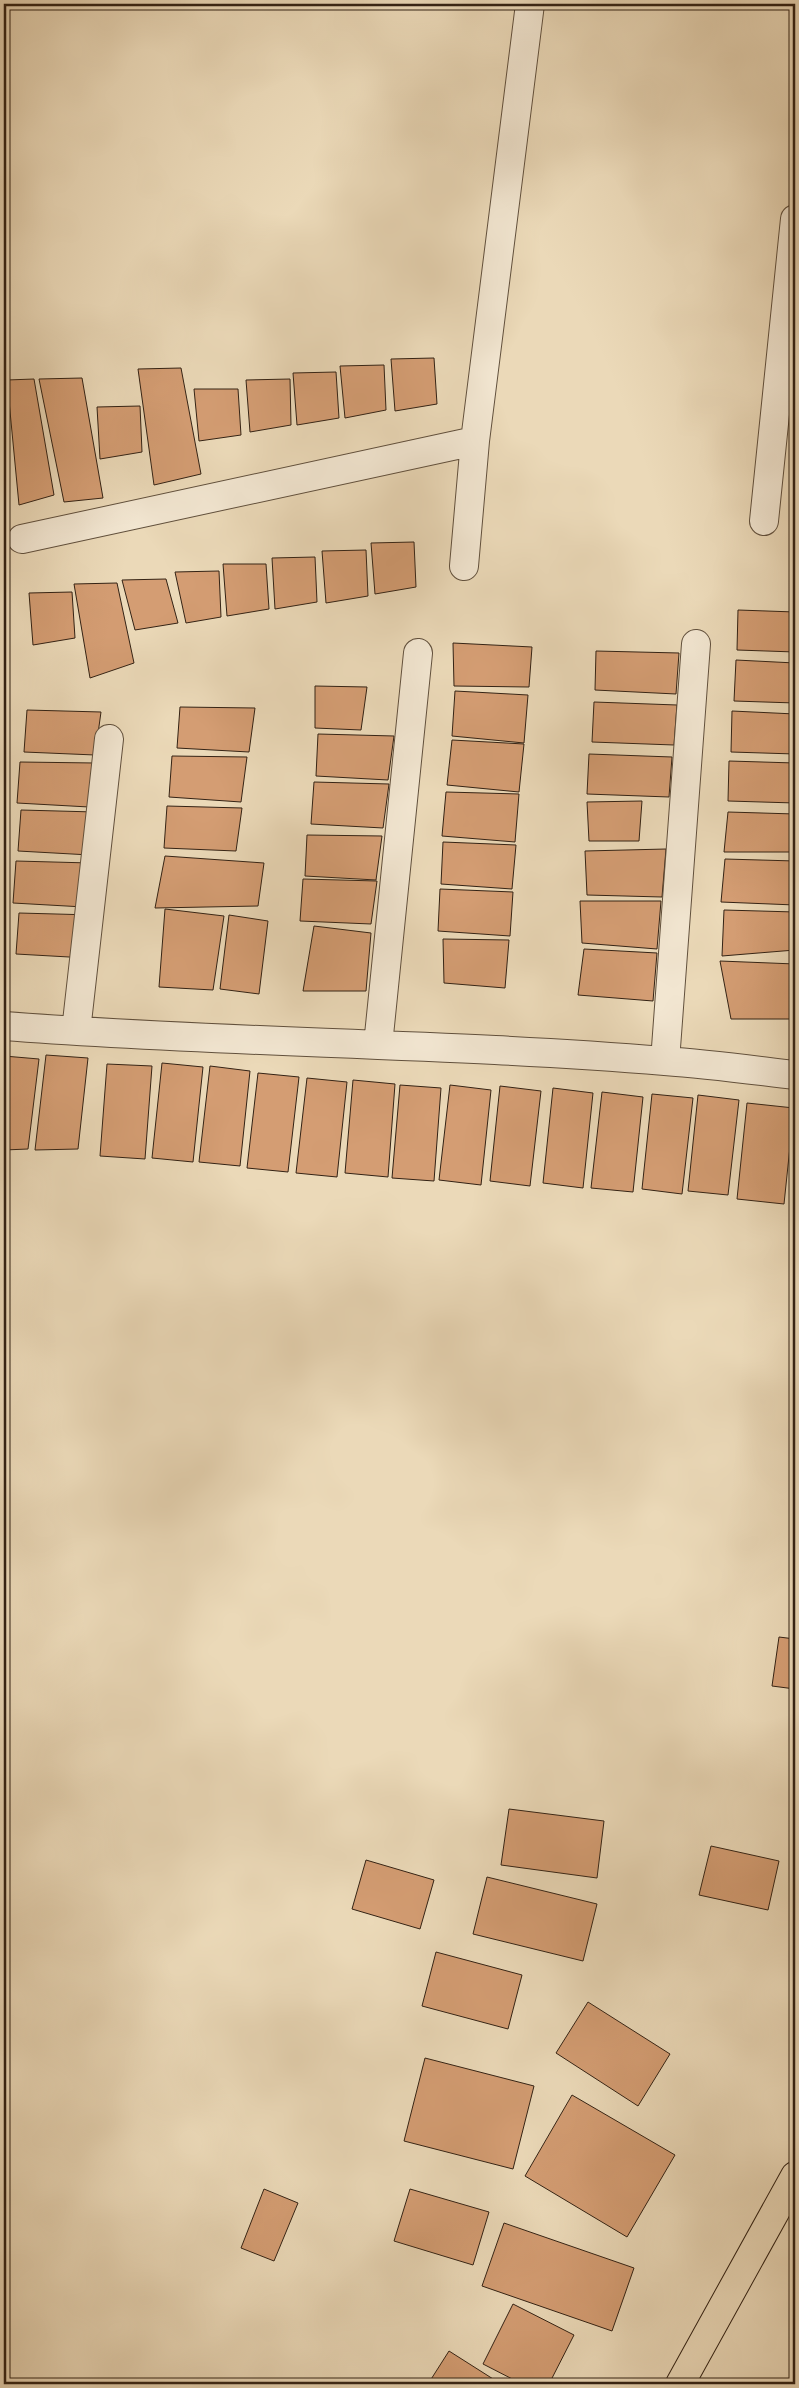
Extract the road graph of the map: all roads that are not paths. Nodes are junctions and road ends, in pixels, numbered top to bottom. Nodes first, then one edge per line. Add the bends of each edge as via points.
1 (530, 4) edge
2 (795, 219) edge
3 (475, 441) junction
4 (764, 521) dead end
5 (22, 539) dead end
6 (464, 566) dead end
7 (696, 644) dead end
8 (418, 653) dead end
9 (109, 739) dead end
10 (4, 1026) edge
11 (76, 1031) junction
12 (378, 1044) junction
13 (665, 1061) junction
14 (795, 1075) edge
15 (795, 2176) edge
16 (680, 2384) edge

1 - 3 street
2 - 4 street
3 - 5 street
3 - 6 street
7 - 13 street
8 - 12 street
9 - 11 street
10 - 11 street
11 - 12 street
12 - 13 street
13 - 14 street
15 - 16 main road

